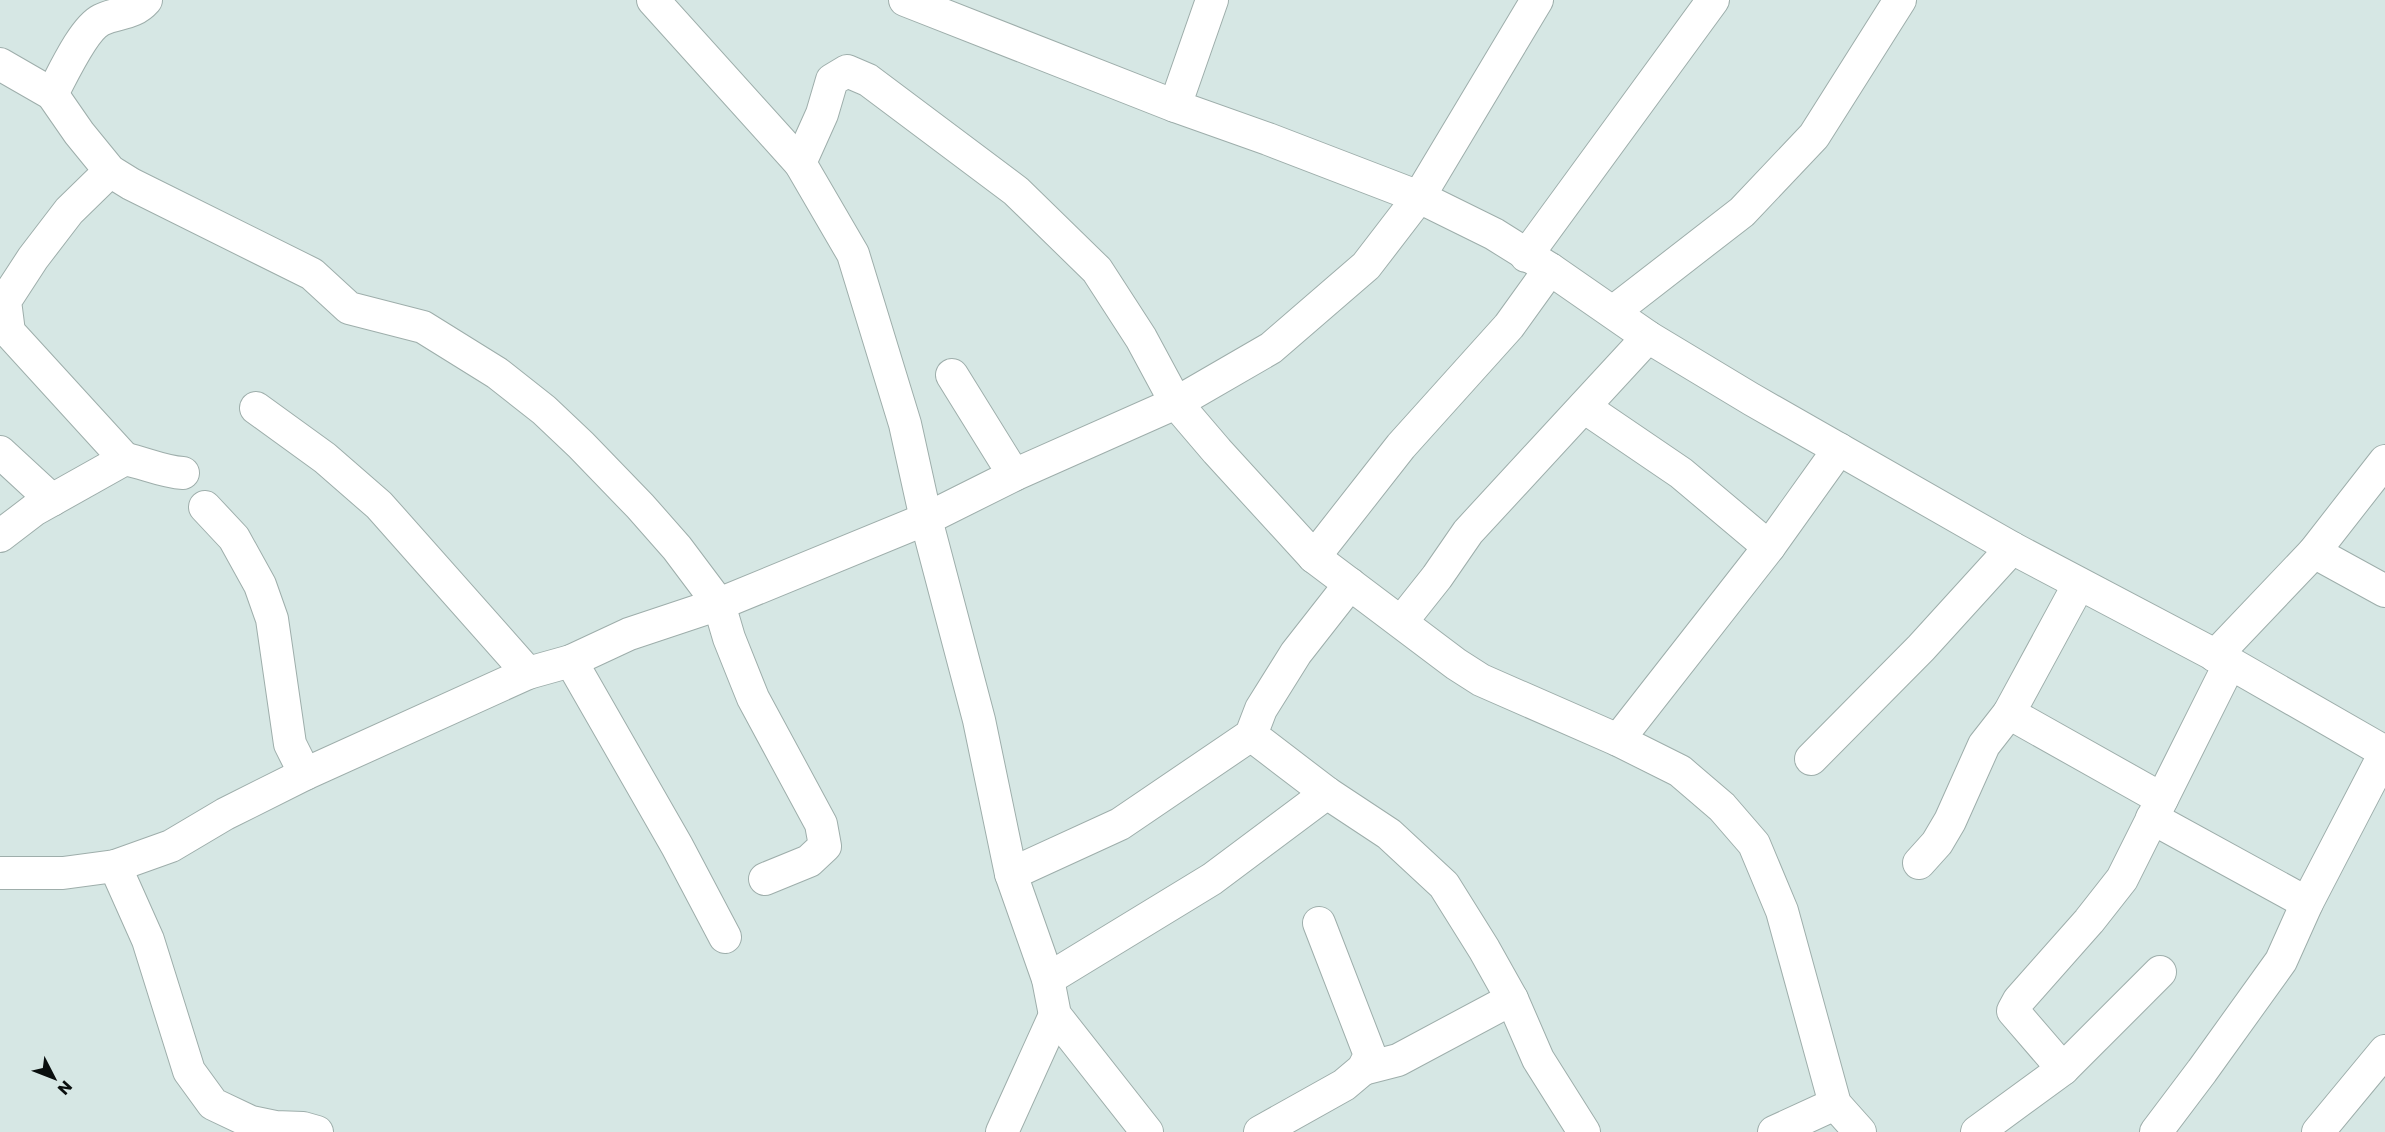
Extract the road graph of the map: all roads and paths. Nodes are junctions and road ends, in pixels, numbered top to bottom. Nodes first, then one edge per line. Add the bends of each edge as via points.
1 (146, 0) edge
2 (653, 0) edge
3 (904, 0) edge
4 (1212, 0) edge
5 (1537, 0) edge
6 (1713, 0) edge
7 (1900, 0) edge
8 (0, 64) edge
9 (52, 94) junction
10 (1174, 106) junction
11 (800, 163) junction
12 (111, 171) junction
13 (1419, 197) junction
14 (1538, 262) junction
15 (1613, 312) junction
16 (1648, 337) junction
17 (952, 375) dead end
18 (1176, 403) junction
19 (1584, 407) junction
20 (255, 408) dead end
21 (1839, 449) junction
22 (0, 452) edge
23 (124, 459) junction
24 (2385, 460) edge
25 (183, 472) dead end
26 (1014, 475) junction
27 (52, 500) junction
28 (205, 507) dead end
29 (926, 519) junction
30 (0, 536) edge
31 (1769, 547) junction
32 (2012, 548) junction
33 (2314, 552) junction
34 (1314, 557) junction
35 (1350, 584) junction
36 (2079, 584) junction
37 (2385, 591) edge
38 (719, 604) junction
39 (1402, 621) junction
40 (2222, 660) junction
41 (571, 661) junction
42 (528, 673) junction
43 (2009, 712) junction
44 (1251, 735) junction
45 (1618, 740) junction
46 (2385, 752) edge
47 (1811, 759) dead end
48 (305, 774) junction
49 (1327, 793) junction
50 (2157, 808) junction
51 (1918, 863) dead end
52 (115, 866) junction
53 (0, 873) edge
54 (1011, 874) junction
55 (765, 879) dead end
56 (2307, 903) junction
57 (1319, 923) dead end
58 (725, 937) dead end
59 (2160, 972) dead end
60 (1048, 979) junction
61 (1512, 999) junction
62 (1055, 1015) junction
63 (2385, 1051) edge
64 (1363, 1069) junction
65 (2063, 1069) junction
66 (1836, 1104) junction
67 (317, 1132) edge
68 (1002, 1132) edge
69 (1147, 1132) edge
70 (1260, 1132) edge
71 (1584, 1132) edge
72 (1774, 1132) edge
73 (1860, 1132) edge
74 (1977, 1132) edge
75 (2156, 1132) edge
76 (2318, 1132) edge

1 - 9 street via 139,9 100,21 83,38
2 - 11 street
3 - 10 street
4 - 10 street
5 - 13 street
6 - 14 street
7 - 15 street via 1814,136 1742,212
8 - 9 street
9 - 12 street
10 - 13 street
11 - 18 street via 832,80 847,71 868,80 1016,191 1097,270 1141,338
11 - 29 street via 853,254 905,424
12 - 23 street via 69,211 5,301 9,332
12 - 38 street via 312,274 349,308 423,327 497,373 581,445 677,548
13 - 14 street via 1494,234
13 - 18 street via 1366,266 1271,348
14 - 15 street
14 - 34 street via 1509,326 1401,446
15 - 16 street
16 - 19 street
16 - 21 street
17 - 26 street
18 - 26 street
18 - 34 street
19 - 31 street via 1681,473
19 - 39 street via 1468,532
20 - 42 street via 325,458 379,505
21 - 31 street
21 - 32 street
22 - 27 street
23 - 25 street via 166,472
23 - 27 street
24 - 33 street
26 - 29 street
27 - 30 street
28 - 48 street via 234,538 260,585 272,619 290,744
29 - 38 street
29 - 54 street via 979,720
31 - 45 street
32 - 36 street
32 - 47 street via 1921,648
33 - 37 street
33 - 40 street
34 - 35 street
35 - 39 street
35 - 44 street via 1296,653 1261,709
36 - 40 street
36 - 43 street
38 - 41 street via 629,634
38 - 55 street via 753,698 821,824 825,846 809,861
39 - 45 street via 1481,680
40 - 46 street
40 - 50 street
41 - 42 street
41 - 58 street via 678,846
42 - 48 street
43 - 50 street
43 - 51 street via 1984,746 1937,843
44 - 49 street
44 - 54 street via 1120,824
45 - 66 street via 1680,771 1722,807 1754,844 1782,911
46 - 56 street
48 - 52 street via 171,846
49 - 60 street via 1212,879
49 - 61 street via 1389,834 1444,885
50 - 56 street
50 - 65 street via 2122,879 2013,1011
52 - 53 street via 63,873
52 - 67 street via 148,940 189,1071 213,1104 251,1122
54 - 60 street
56 - 75 street via 2281,961
57 - 64 street via 1370,1055
59 - 65 street
60 - 62 street
61 - 64 street via 1398,1060
61 - 71 street via 1538,1059
62 - 68 street
62 - 69 street
63 - 76 street
64 - 70 street via 1344,1085
65 - 74 street
66 - 72 street
66 - 73 street

